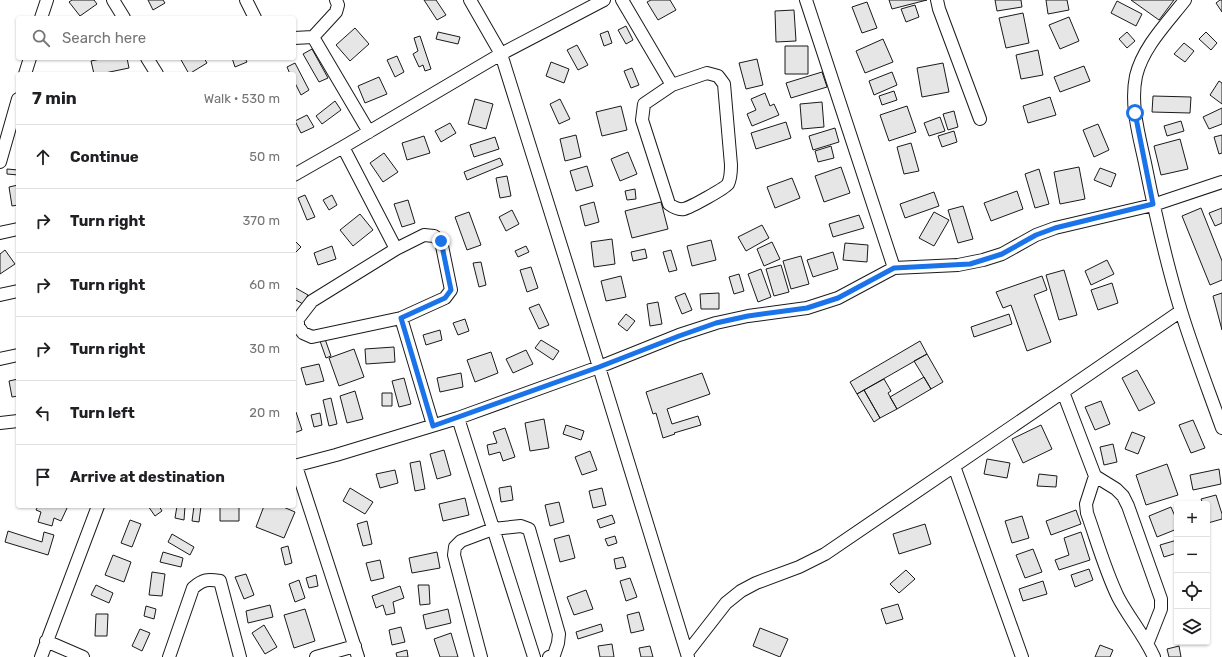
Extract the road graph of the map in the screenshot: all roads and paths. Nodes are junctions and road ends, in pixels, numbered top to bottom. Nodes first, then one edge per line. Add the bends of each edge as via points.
1 (47, 0) edge
2 (113, 0) edge
3 (246, 0) edge
4 (336, 0) edge
5 (470, 0) edge
6 (604, 0) edge
7 (622, 0) edge
8 (806, 0) edge
9 (937, 0) edge
10 (1185, 0) edge
11 (43, 16) edge
12 (123, 16) edge
13 (254, 16) edge
14 (313, 37) junction
15 (296, 38) edge
16 (501, 54) junction
17 (29, 60) edge
18 (148, 60) edge
19 (26, 72) edge
20 (155, 72) edge
21 (672, 85) junction
22 (16, 106) edge
23 (980, 119) dead end
24 (368, 132) junction
25 (343, 147) junction
26 (0, 162) edge
27 (296, 174) edge
28 (1222, 182) edge
29 (1153, 204) junction
30 (16, 230) edge
31 (0, 234) edge
32 (396, 249) junction
33 (894, 268) junction
34 (16, 291) edge
35 (0, 295) edge
36 (1181, 311) junction
37 (401, 318) junction
38 (16, 355) edge
39 (0, 359) edge
40 (599, 367) junction
41 (1063, 392) junction
42 (458, 418) junction
43 (16, 421) edge
44 (0, 423) edge
45 (433, 426) junction
46 (1222, 428) edge
47 (296, 466) edge
48 (954, 466) junction
49 (296, 469) edge
50 (1095, 476) junction
51 (97, 508) edge
52 (493, 529) junction
53 (46, 641) junction
54 (1148, 642) junction
55 (356, 651) edge
56 (688, 655) edge
57 (41, 657) edge
58 (83, 657) edge
59 (169, 657) edge
60 (240, 657) edge
61 (316, 657) edge
62 (480, 657) edge
63 (534, 657) edge
64 (549, 657) edge
65 (1022, 657) edge
66 (1154, 657) edge

1 - 11 street
2 - 12 street
3 - 13 street
4 - 14 street via 336,12
5 - 16 street
6 - 16 street
7 - 21 street
8 - 33 street
9 - 23 street
10 - 29 street via 1152,42 1136,76 1135,113
14 - 15 street
14 - 24 street
16 - 24 street
16 - 40 street
17 - 19 street
18 - 20 street
21 - 21 street via 644,104 642,120 669,204 674,208 683,209 720,191 731,177 725,91 722,79 708,73
22 - 26 street
24 - 25 street
25 - 27 street
25 - 32 street
28 - 29 street
29 - 33 street via 1055,228 1036,235 1002,254 970,264
29 - 36 street
30 - 31 street
32 - 37 street via 424,235 434,236 441,241 451,290 445,298
32 - 37 street via 312,301 298,319 298,326 303,333 312,337
33 - 40 street via 838,298 807,308 716,323
34 - 35 street
36 - 41 street
36 - 46 street
37 - 45 street
38 - 39 street
40 - 42 street
40 - 56 street
41 - 48 street
41 - 50 street
42 - 45 street
42 - 52 street
43 - 44 street
45 - 47 street
48 - 56 street via 825,554 741,591 726,603
48 - 65 street
49 - 55 street
50 - 54 street via 1086,504 1087,513 1118,597
50 - 54 street via 1123,496 1160,599 1161,609
51 - 53 street
52 - 62 street via 461,541 455,546 454,555
52 - 63 street
52 - 64 street via 521,526 529,529 558,634 554,655
53 - 57 street
53 - 58 street
54 - 66 street
55 - 61 street
59 - 60 street via 194,588 199,582 208,579 220,581

